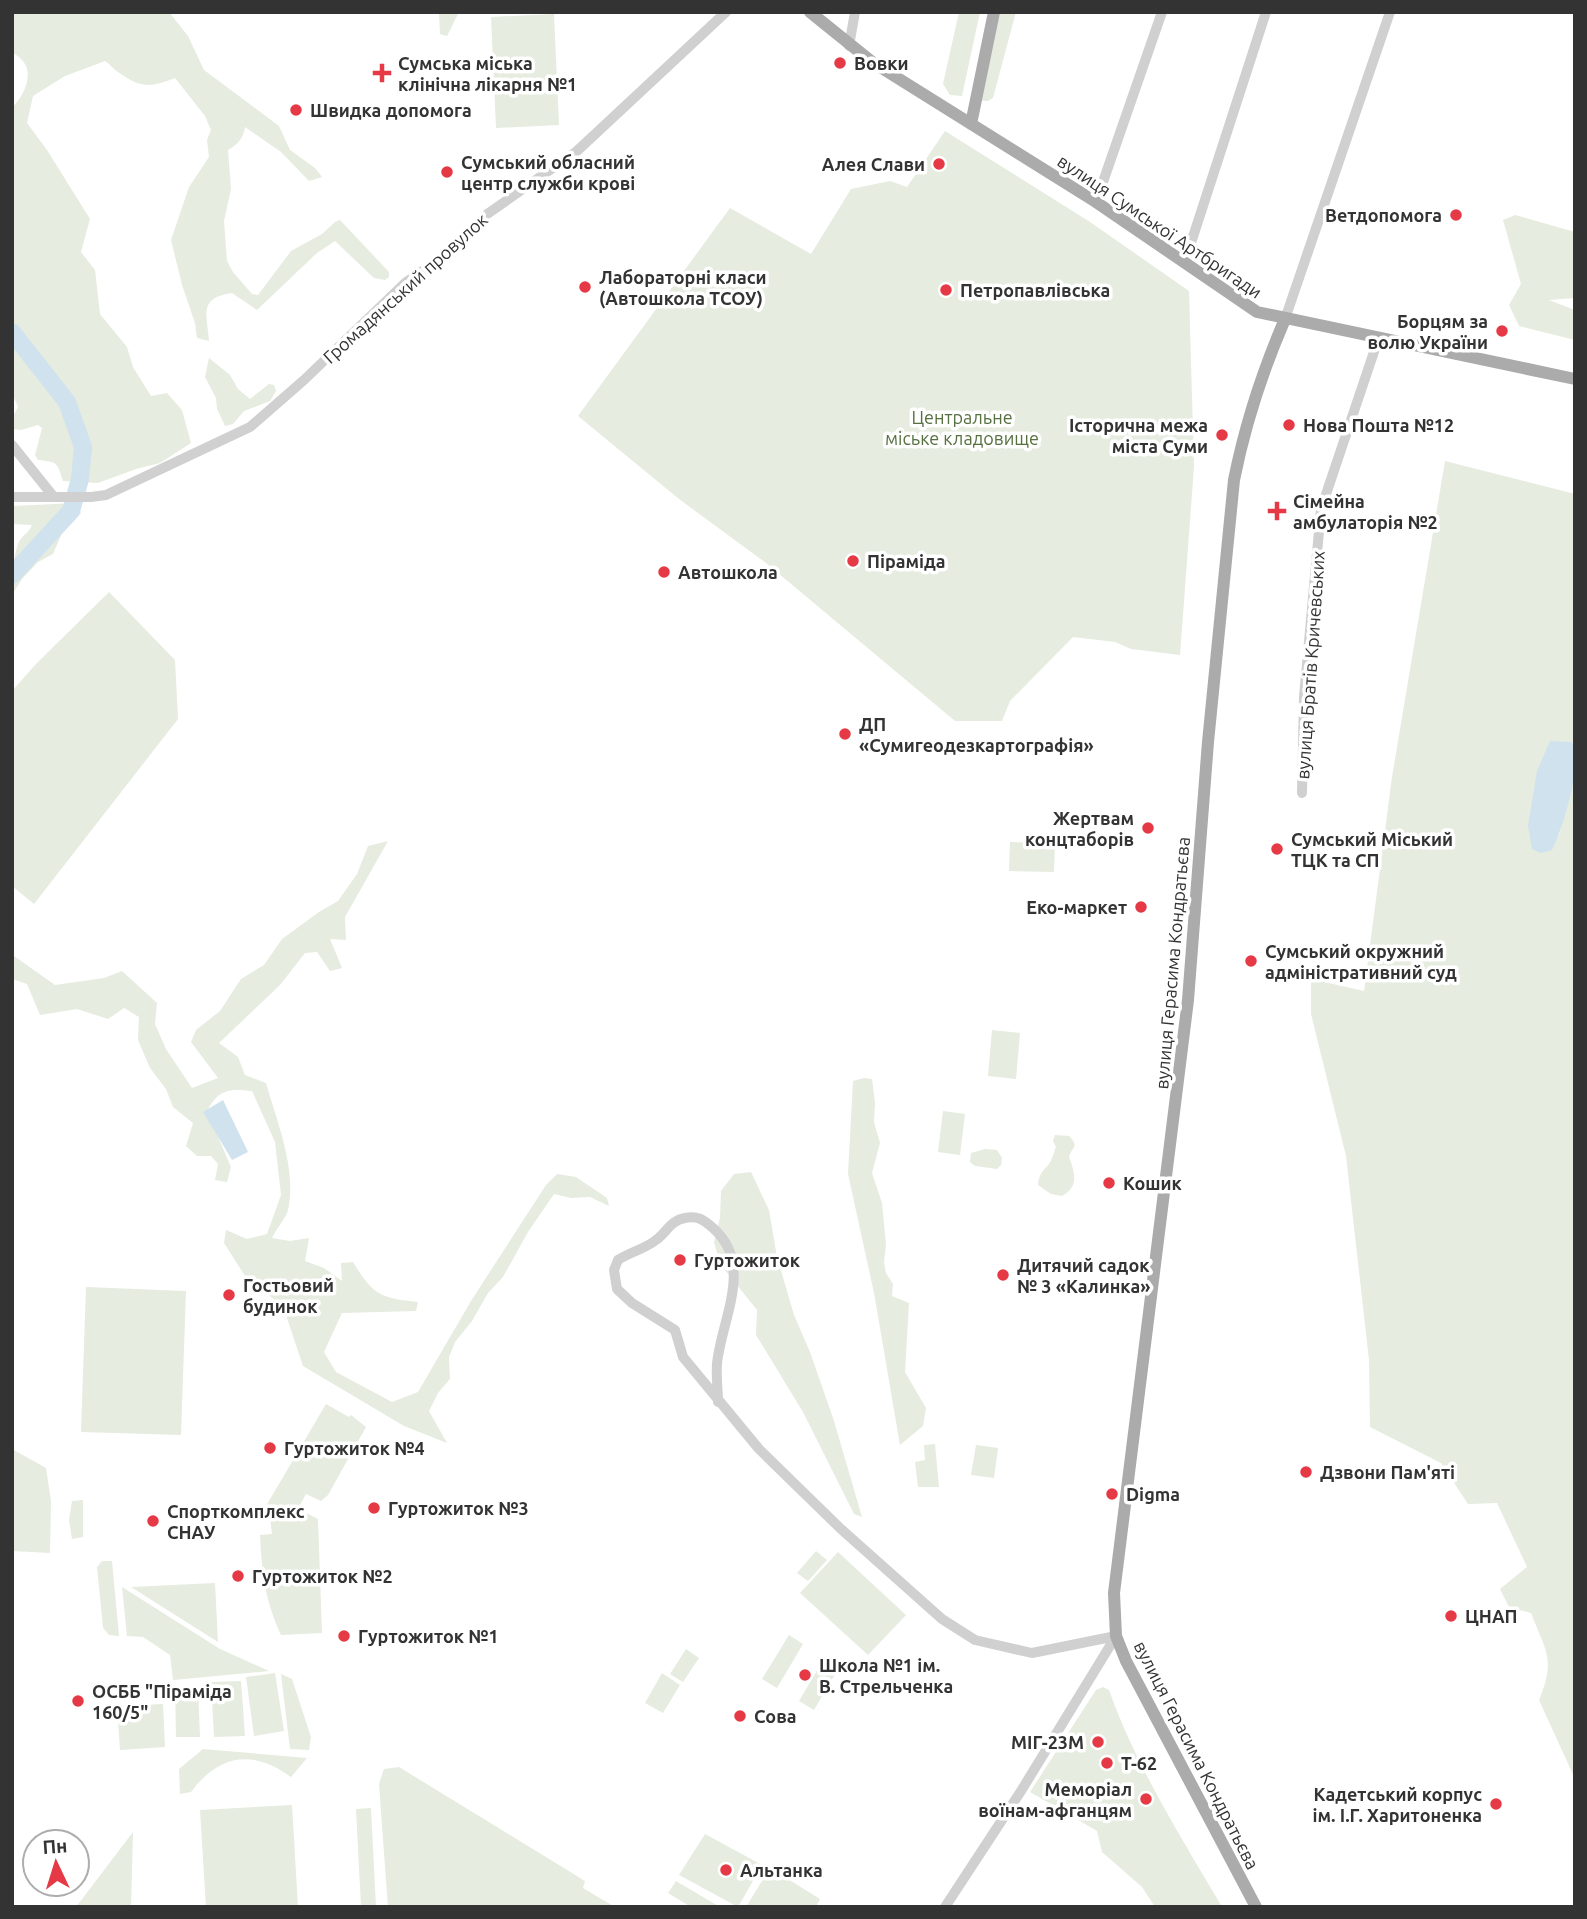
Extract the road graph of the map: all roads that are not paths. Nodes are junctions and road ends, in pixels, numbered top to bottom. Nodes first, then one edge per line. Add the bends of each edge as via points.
1 (726, 12) edge
2 (810, 12) edge
3 (855, 12) edge
4 (994, 12) edge
5 (1162, 12) edge
6 (1266, 12) edge
7 (1390, 12) edge
8 (849, 46) junction
9 (971, 124) junction
10 (1096, 202) junction
11 (1182, 259) junction
12 (1285, 319) junction
13 (1380, 337) junction
14 (1575, 379) edge
15 (12, 445) edge
16 (53, 496) junction
17 (12, 497) edge
18 (1302, 793) dead end
19 (718, 1402) junction
20 (1116, 1636) junction
21 (945, 1907) edge
22 (1256, 1907) edge

1 - 16 street, Громадянський провулок via 578,150 483,217 452,251 405,284 250,427 124,488 91,497
2 - 8 main road, вулиця Сумської Артбригади
3 - 8 street
4 - 9 main road
5 - 10 street
6 - 11 street
7 - 12 street, вулиця Герасима Кондратьєва
8 - 9 main road, вулиця Сумської Артбригади
9 - 10 main road, вулиця Сумської Артбригади
10 - 11 main road, вулиця Сумської Артбригади
11 - 12 main road, вулиця Сумської Артбригади via 1257,312
12 - 13 main road, вулиця Сумської Артбригади
12 - 20 main road, вулиця Герасима Кондратьєва via 1268,359 1234,480 1188,1000 1117,1557
13 - 14 main road, вулиця Сумської Артбригади
13 - 18 street, вулиця Братів Кричевських via 1321,509 1304,697
15 - 16 street
16 - 17 street, Громадянський провулок
19 - 19 street via 717,1363 734,1293 733,1272 728,1247 718,1232 703,1219 684,1218 655,1241 618,1260 615,1279 624,1296 675,1330 683,1357
19 - 20 street via 841,1529 942,1619 975,1640 1032,1653
20 - 21 street
20 - 22 main road, вулиця Герасима Кондратьєва

